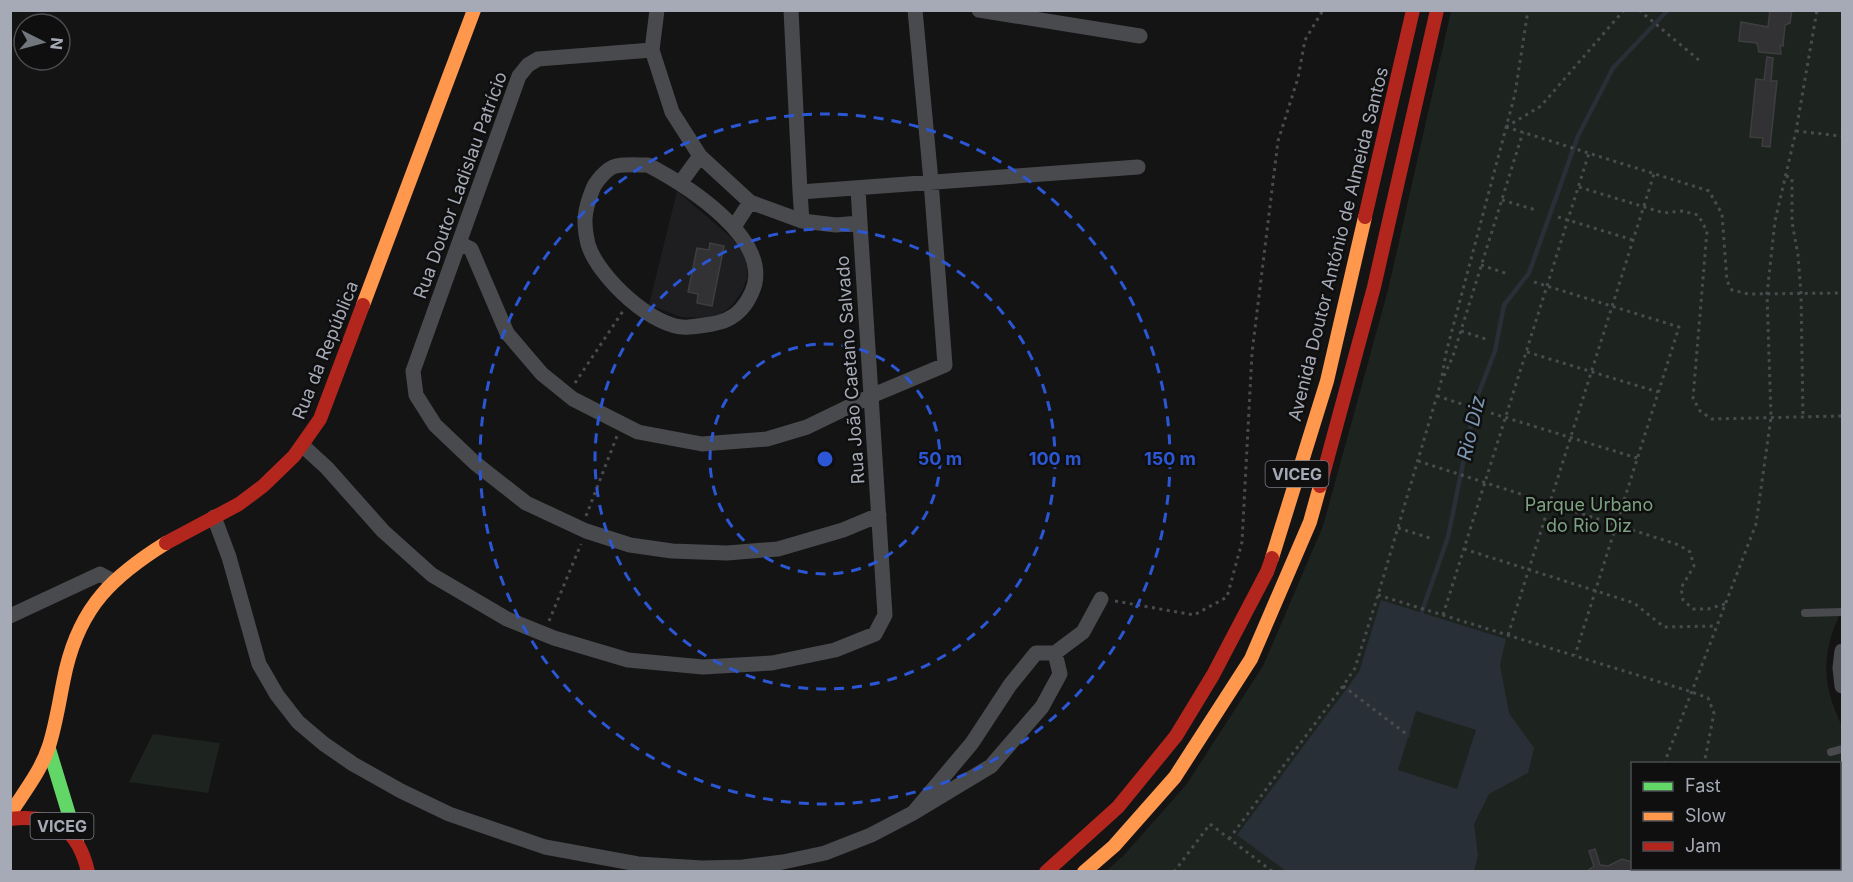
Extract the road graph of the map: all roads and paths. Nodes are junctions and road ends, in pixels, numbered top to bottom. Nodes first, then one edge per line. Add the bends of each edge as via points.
1 (474, 10) edge
2 (657, 10) edge
3 (791, 10) edge
4 (915, 10) edge
5 (979, 10) edge
6 (1323, 10) edge
7 (1413, 10) edge
8 (1437, 10) edge
9 (1528, 10) edge
10 (1624, 10) edge
11 (1640, 10) edge
12 (1817, 10) edge
13 (1042, 15) edge
14 (1140, 36) dead end
15 (652, 50) junction
16 (1700, 61) dead end
17 (1506, 127) junction
18 (1796, 131) junction
19 (1523, 132) junction
20 (1841, 136) edge
21 (1589, 153) junction
22 (700, 156) junction
23 (1138, 167) dead end
24 (1654, 174) junction
25 (1786, 176) junction
26 (931, 181) junction
27 (681, 182) junction
28 (1579, 187) junction
29 (858, 188) junction
30 (800, 192) junction
31 (1502, 200) junction
32 (750, 202) junction
33 (1643, 207) junction
34 (1536, 210) dead end
35 (1558, 217) dead end
36 (1568, 220) junction
37 (802, 221) junction
38 (860, 223) junction
39 (734, 227) junction
40 (1633, 240) junction
41 (459, 243) junction
42 (1481, 266) junction
43 (1508, 273) dead end
44 (1534, 282) dead end
45 (1548, 286) junction
46 (1842, 293) edge
47 (1767, 294) junction
48 (1801, 294) junction
49 (630, 300) junction
50 (1612, 306) junction
51 (1461, 331) junction
52 (1489, 340) dead end
53 (1527, 352) junction
54 (1591, 372) junction
55 (1441, 381) junction
56 (1658, 392) junction
57 (568, 394) junction
58 (871, 396) junction
59 (1437, 396) junction
60 (1465, 405) dead end
61 (1491, 413) dead end
62 (1803, 416) junction
63 (1842, 416) edge
64 (1506, 417) junction
65 (1771, 417) junction
66 (622, 424) junction
67 (1570, 437) junction
68 (303, 446) junction
69 (1637, 458) junction
70 (1418, 461) junction
71 (1485, 483) junction
72 (1550, 503) junction
73 (879, 515) junction
74 (214, 517) junction
75 (1616, 525) junction
76 (1398, 528) junction
77 (584, 530) junction
78 (1433, 539) dead end
79 (1464, 549) junction
80 (1529, 569) junction
81 (113, 581) junction
82 (1596, 590) junction
83 (1378, 595) junction
84 (1101, 599) joint
85 (1726, 604) junction
86 (1842, 612) edge
87 (1805, 613) dead end
88 (1443, 615) junction
89 (10, 616) edge
90 (1717, 626) junction
91 (544, 634) junction
92 (1508, 635) junction
93 (1842, 651) edge
94 (1055, 653) junction
95 (1575, 655) junction
96 (1343, 686) junction
97 (1842, 686) edge
98 (1692, 692) junction
99 (1409, 736) dead end
100 (49, 749) junction
101 (1842, 749) edge
102 (1832, 752) dead end
103 (1665, 762) edge
104 (1704, 762) edge
105 (913, 813) junction
106 (10, 816) edge
107 (1229, 839) junction
108 (77, 841) junction
109 (87, 865) edge
110 (103, 872) edge
111 (1046, 872) edge
112 (1084, 872) edge
113 (1174, 872) edge
114 (1273, 872) edge

1 - 68 main road, Rua da República via 334,385
2 - 15 street
3 - 30 street
4 - 26 street
5 - 13 street
6 - 84 path via 1305,40 1298,78 1278,141 1252,353 1242,542 1227,597 1194,615
7 - 111 main road, Avenida Doutor António de Almeida Santos / VICEG via 1327,381 1267,572 1214,675 1176,736 1118,807
8 - 112 main road, VICEG via 1374,287 1310,522 1251,659 1226,699 1175,777 1114,846
9 - 17 path
10 - 17 path via 1540,106
11 - 16 path
12 - 18 path
13 - 14 street
15 - 22 street via 672,112
15 - 41 street, Rua Doutor Ladislau Patrício via 538,59 528,65 519,76
17 - 19 path
17 - 55 path
18 - 20 path
18 - 25 path
19 - 21 path
19 - 31 path
21 - 24 path
21 - 28 path
22 - 27 street
22 - 32 street
23 - 26 street
24 - 33 path
24 - 47 path via 1709,191 1722,214 1726,281 1732,290
25 - 47 path via 1775,221
25 - 48 path via 1792,178 1792,222
26 - 29 street
26 - 58 street via 945,365
27 - 39 street
27 - 49 street via 648,165 615,166 594,183 584,213 589,246 604,274
28 - 33 path
28 - 36 path
29 - 30 street
29 - 38 street, Rua João Caetano Salvado
30 - 37 street
31 - 34 path
31 - 42 path
32 - 37 street
32 - 39 street
33 - 40 path
33 - 65 path via 1698,215 1707,231 1693,398 1700,411 1712,419
35 - 36 path
36 - 40 path
36 - 45 path
37 - 38 street
38 - 58 street, Rua João Caetano Salvado
39 - 49 street via 753,255 756,283 746,307 724,323 685,327 660,320
40 - 50 path
41 - 57 street via 471,249 507,333 542,374
41 - 77 street, Rua Doutor Ladislau Patrício via 412,371 416,396 435,425 526,503
42 - 43 path
42 - 51 path
44 - 45 path
45 - 50 path
45 - 53 path
46 - 48 path
47 - 48 path
47 - 65 path
48 - 62 path
49 - 57 path
50 - 54 path
50 - 56 path via 1679,327
51 - 52 path
51 - 55 path
53 - 54 path
53 - 64 path
54 - 56 path
54 - 67 path
55 - 59 path
56 - 69 path
57 - 66 street
58 - 66 street via 807,427 767,439 702,444 638,432
58 - 73 street, Rua João Caetano Salvado
59 - 60 path
59 - 70 path
61 - 64 path
62 - 63 path
62 - 65 path
64 - 67 path
64 - 71 path
65 - 85 path via 1756,524
66 - 77 path
67 - 69 path
67 - 72 path
68 - 74 main road, Rua da República via 272,479
68 - 91 street, Rua João Caetano Salvado via 383,531 432,575 507,619
69 - 75 path
70 - 71 path
70 - 76 path
71 - 72 path
71 - 79 path
72 - 75 path
72 - 80 path
73 - 77 street via 778,549 728,553 630,545
73 - 91 street, Rua João Caetano Salvado via 885,615 875,634 835,650 772,663 704,667 628,660
74 - 81 main road, Rua da República via 151,552
74 - 105 street via 260,664 298,722 353,764 449,814 545,847 638,864 702,868 783,862 825,852 871,835
75 - 82 path
75 - 85 path via 1690,552 1694,566 1682,588 1683,600 1693,609
76 - 78 path
76 - 83 path
77 - 91 path
79 - 80 path
79 - 88 path
80 - 82 path
80 - 92 path
81 - 89 street via 100,574
81 - 100 main road, Rua da República via 77,634
82 - 90 path via 1634,603 1664,627
82 - 95 path
83 - 88 path
83 - 96 path via 1355,668
84 - 94 street via 1083,632
85 - 90 path
86 - 87 lane
88 - 92 path
90 - 98 path
92 - 95 path
93 - 97 street
94 - 105 street via 1036,653 972,743
94 - 105 street via 1060,674 1042,707 991,766
95 - 98 path
96 - 99 path
96 - 107 path
98 - 103 path
98 - 104 path via 1708,698 1714,713
100 - 106 main road
100 - 108 main road
101 - 102 lane
106 - 108 main road, VICEG via 46,818
107 - 113 path via 1210,824
107 - 114 path
108 - 109 main road, VICEG
109 - 110 main road, VICEG

